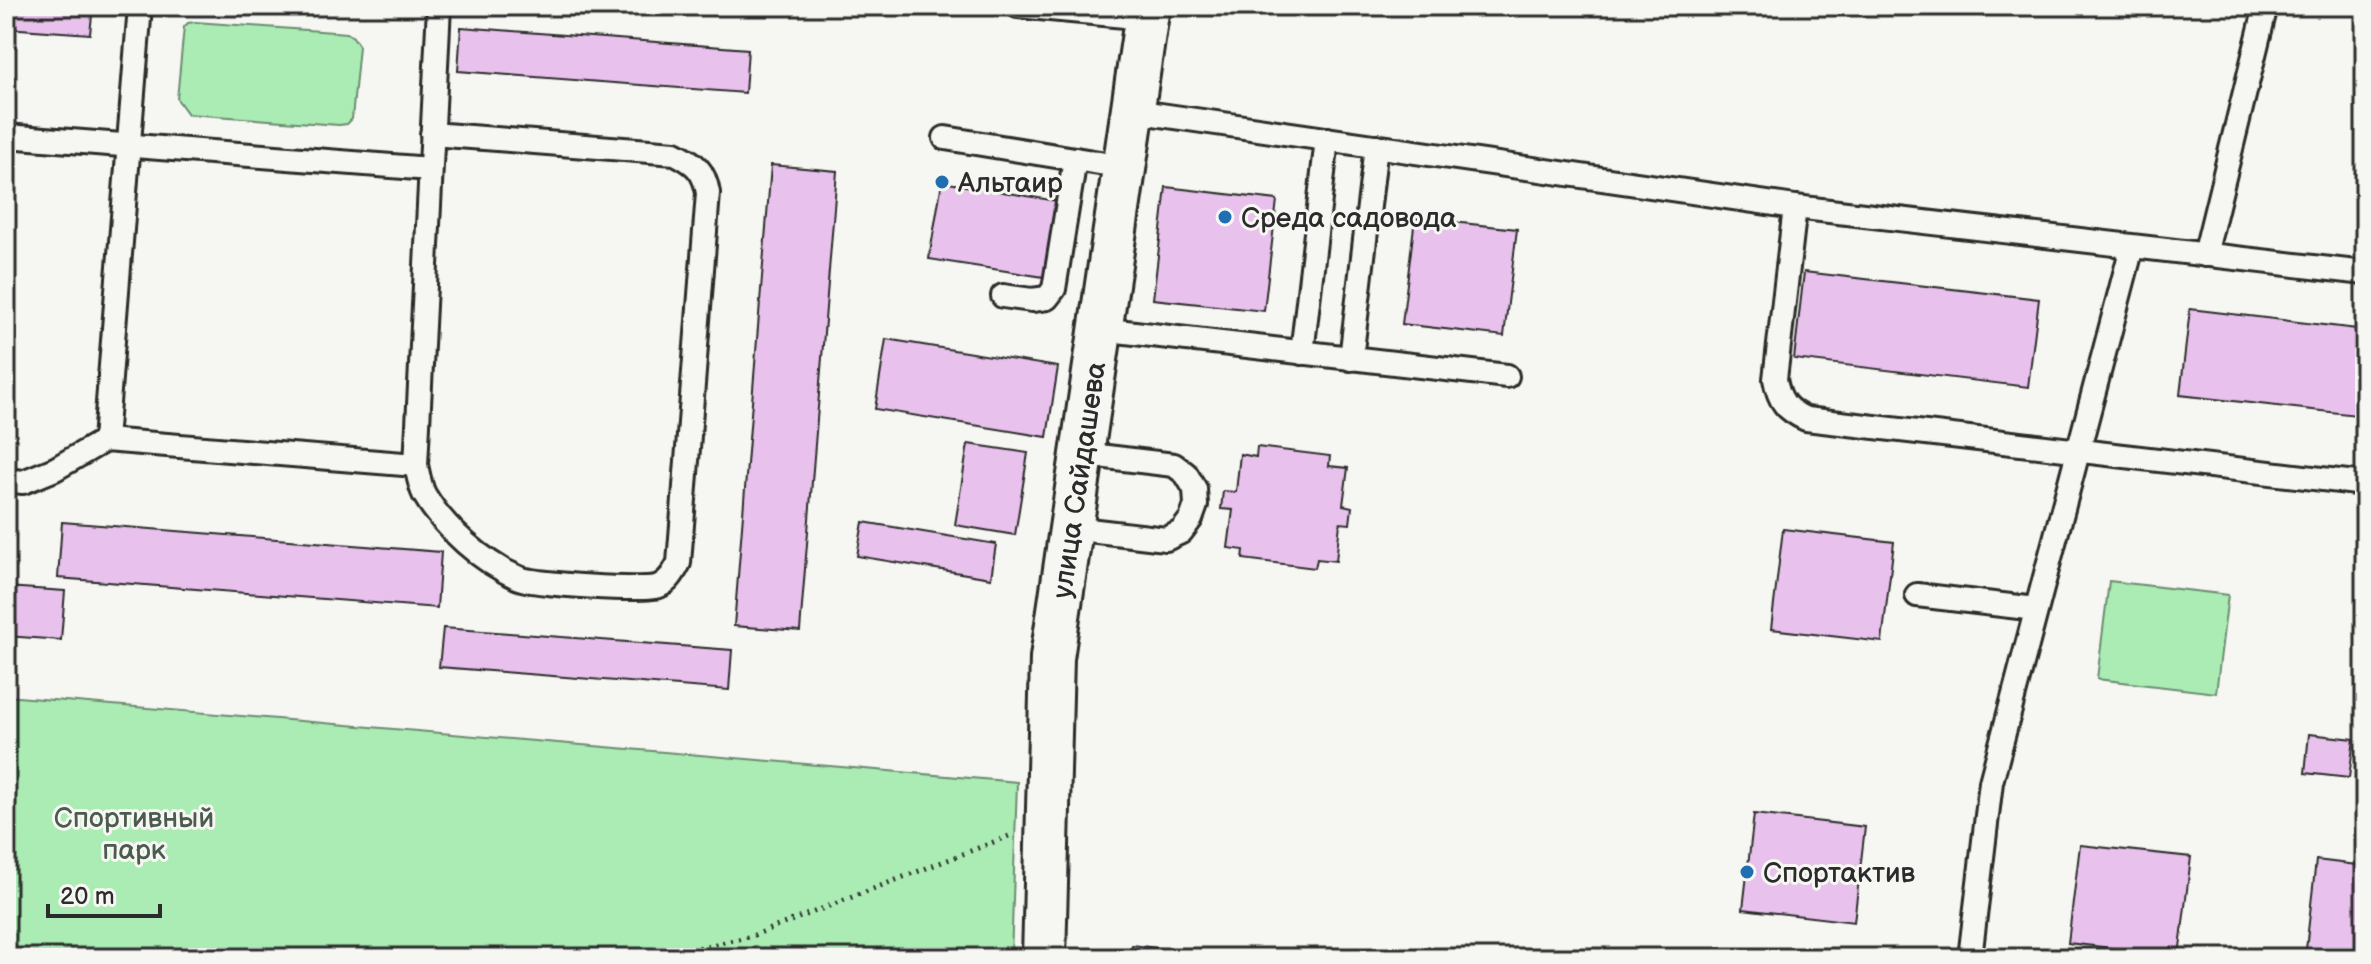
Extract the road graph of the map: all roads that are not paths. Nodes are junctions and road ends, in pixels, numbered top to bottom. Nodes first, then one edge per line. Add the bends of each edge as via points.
1 (140, 6) edge
2 (439, 6) edge
3 (1018, 6) edge
4 (2266, 6) edge
5 (1147, 12) edge
6 (1133, 111) junction
7 (432, 134) junction
8 (6, 136) edge
9 (945, 138) dead end
10 (1327, 139) junction
11 (128, 146) junction
12 (1376, 146) junction
13 (1075, 159) junction
14 (1124, 167) junction
15 (430, 169) junction
16 (1795, 207) junction
17 (2132, 247) junction
18 (2205, 255) junction
19 (2365, 273) edge
20 (1003, 296) dead end
21 (1100, 329) junction
22 (1302, 353) junction
23 (1351, 359) junction
24 (1507, 376) dead end
25 (105, 440) junction
26 (2078, 451) junction
27 (1082, 454) junction
28 (416, 465) junction
29 (6, 480) edge
30 (2365, 484) edge
31 (1071, 528) junction
32 (1917, 595) dead end
33 (2036, 609) junction
34 (1044, 958) edge
35 (1970, 958) edge

1 - 11 lane
2 - 7 lane
3 - 5 lane
4 - 18 lane
5 - 6 street, улица Сайдашева
6 - 10 lane
6 - 14 street, улица Сайдашева
7 - 15 lane
7 - 28 lane via 675,153 696,163 705,177 708,193 679,563 658,587 522,580 491,563 450,528 423,492
8 - 11 lane
9 - 13 lane
10 - 12 lane
10 - 22 lane
11 - 15 lane
11 - 25 lane
12 - 16 lane
12 - 23 lane
13 - 14 lane
13 - 20 lane via 1054,289 1047,298
14 - 21 street, улица Сайдашева
15 - 28 lane
16 - 17 lane
16 - 26 lane via 1775,379 1778,398 1789,412 1806,419
17 - 18 lane
17 - 26 lane
18 - 19 lane
21 - 22 lane
21 - 27 street, улица Сайдашева
22 - 23 lane
23 - 24 lane
25 - 28 lane
25 - 29 lane via 23,482
26 - 30 lane
26 - 33 lane
27 - 31 street, улица Сайдашева
27 - 31 lane via 1174,465 1191,481 1196,505 1181,532 1166,539
31 - 34 street, улица Сайдашева via 1052,658
32 - 33 lane
33 - 35 lane via 1991,782

